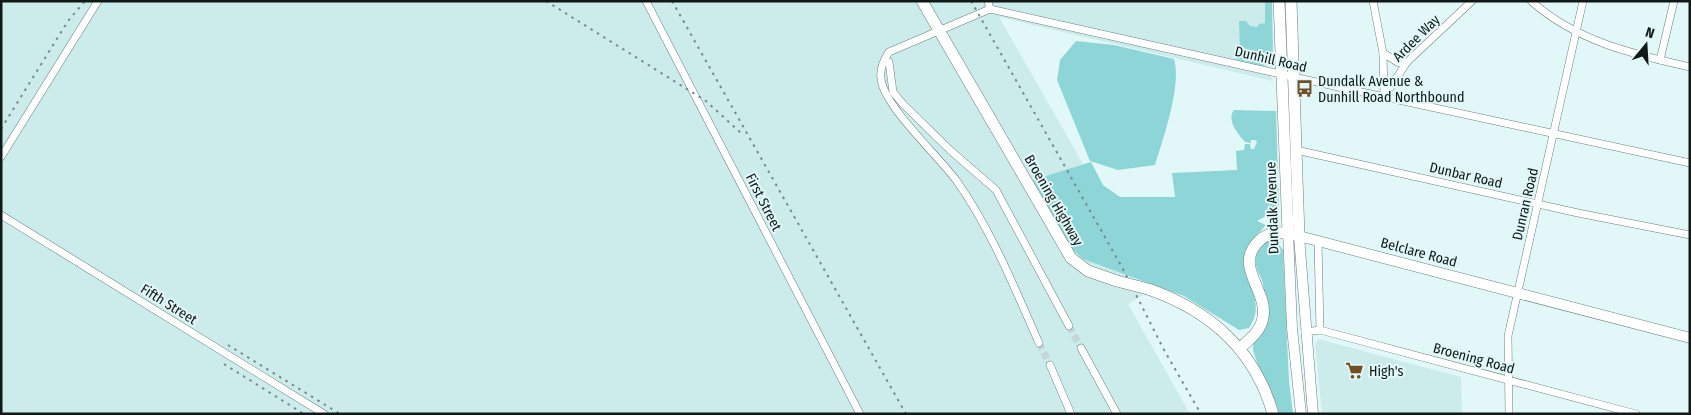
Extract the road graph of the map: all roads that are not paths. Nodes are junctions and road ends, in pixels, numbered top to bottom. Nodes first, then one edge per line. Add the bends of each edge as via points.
1 (98, 1) edge
2 (646, 1) edge
3 (922, 1) edge
4 (1279, 1) edge
5 (1290, 1) edge
6 (1373, 1) edge
7 (1472, 1) edge
8 (1531, 1) edge
9 (1582, 1) edge
10 (1674, 1) edge
11 (989, 5) edge
12 (938, 30) junction
13 (1576, 31) junction
14 (1383, 53) junction
15 (1660, 60) junction
16 (889, 62) dead end
17 (1407, 62) junction
18 (1690, 67) edge
19 (1281, 74) junction
20 (1294, 77) junction
21 (1384, 97) junction
22 (1554, 133) junction
23 (1296, 150) junction
24 (1, 157) edge
25 (1690, 163) edge
26 (1538, 204) junction
27 (1, 215) edge
28 (1288, 232) junction
29 (1690, 235) edge
30 (1299, 236) junction
31 (1318, 241) junction
32 (1518, 294) junction
33 (1069, 326) tunnel mouth
34 (1320, 330) junction
35 (1305, 332) junction
36 (1690, 338) edge
37 (1039, 343) tunnel mouth
38 (1081, 348) tunnel mouth
39 (1240, 348) junction
40 (1050, 365) tunnel mouth
41 (1507, 380) junction
42 (1312, 411) edge
43 (1301, 412) edge
44 (1632, 413) edge
45 (324, 414) edge
46 (860, 414) edge
47 (1071, 414) edge
48 (1117, 414) edge
49 (1273, 414) edge
50 (1509, 414) edge

1 - 24 street
2 - 46 street, First Street
3 - 12 main road, Broening Highway
4 - 19 main road, Dundalk Avenue
5 - 20 main road, Dundalk Avenue
6 - 14 street
7 - 17 street, Ardee Way
8 - 13 street
9 - 13 street, Dunran Road
10 - 15 street
11 - 12 street, Dunhill Road
11 - 19 street, Dunhill Road
12 - 37 street, Dunhill Road via 889,52 882,62 883,87 892,103 956,182 1016,286
12 - 39 main road, Broening Highway, bridge via 1071,258 1088,271 1148,289 1196,310
13 - 15 street via 1614,48
13 - 22 street, Dunran Road
14 - 17 street via 1399,63
14 - 21 street
15 - 18 street
16 - 33 street via 890,82 898,98 996,190
17 - 21 street, Ardee Way
19 - 20 street, Dunhill Road
19 - 28 main road, Dundalk Avenue
20 - 21 street, Dunhill Road
20 - 23 main road, Dundalk Avenue
21 - 22 street, Dunhill Road
22 - 25 street, Dunhill Road
22 - 26 street, Dunran Road
23 - 26 street, Dunbar Road
23 - 30 main road, Dundalk Avenue
26 - 29 street, Dunbar Road
26 - 32 street, Dunran Road
27 - 45 street, Fifth Street
28 - 30 main road, Belclare Road
28 - 39 main road via 1265,236 1251,252 1248,265 1264,315 1256,333
28 - 43 street, Dundalk Avenue via 1292,328
30 - 31 street, Belclare Road
30 - 35 street, Dundalk Avenue
31 - 32 street, Belclare Road
31 - 34 street
32 - 36 street, Belclare Road
32 - 41 street, Dunran Road via 1508,336
34 - 35 street, Broening Road
34 - 41 street, Broening Road
35 - 42 street, Dundalk Avenue
38 - 48 street
39 - 49 main road, Broening Highway via 1261,382
40 - 47 street
41 - 44 street, Broening Road
41 - 50 street, Dunran Road
42 - 43 street

